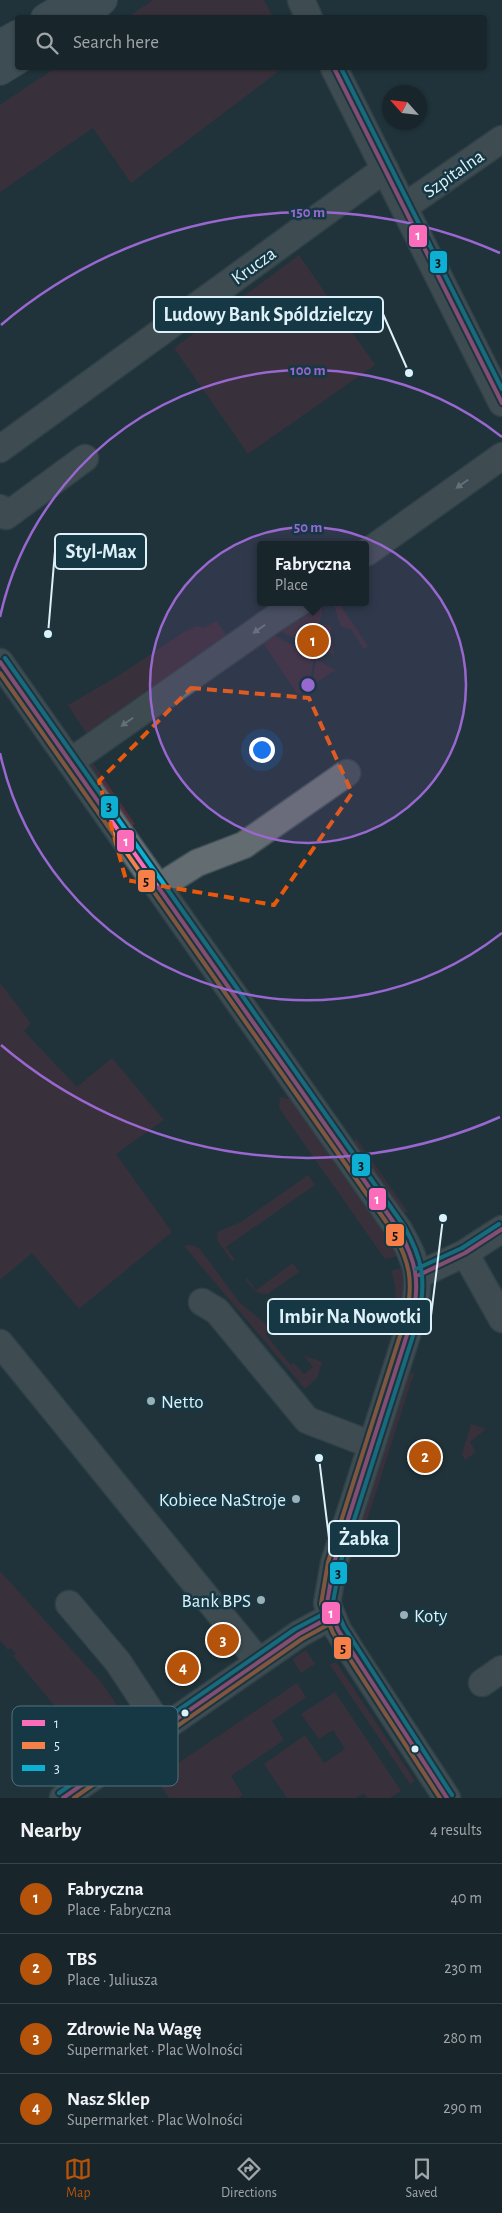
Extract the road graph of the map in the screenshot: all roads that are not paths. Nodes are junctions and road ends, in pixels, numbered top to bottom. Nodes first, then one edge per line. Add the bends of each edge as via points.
1 (74, 0) edge
2 (102, 0) edge
3 (300, 0) edge
4 (50, 15) edge
5 (87, 15) edge
6 (308, 15) edge
7 (15, 36) edge
8 (0, 44) edge
9 (15, 62) edge
10 (335, 70) edge
11 (0, 71) edge
12 (502, 139) edge
13 (385, 169) junction
14 (404, 207) junction
15 (502, 403) edge
16 (0, 449) edge
17 (502, 456) edge
18 (85, 458) dead end
19 (0, 508) edge
20 (369, 551) edge
21 (294, 606) edge
22 (0, 662) edge
23 (70, 762) junction
24 (347, 773) dead end
25 (159, 887) junction
26 (502, 1229) edge
27 (465, 1253) junction
28 (419, 1275) junction
29 (202, 1302) dead end
30 (502, 1319) edge
31 (0, 1343) edge
32 (372, 1445) junction
33 (69, 1604) dead end
34 (332, 1616) junction
35 (259, 1662) junction
36 (147, 1706) edge
37 (178, 1718) edge
38 (80, 1786) edge
39 (63, 1798) edge
40 (448, 1798) edge

1 - 4 main road
2 - 5 main road
3 - 6 street
7 - 8 main road
9 - 11 main road
10 - 13 street
12 - 14 street, Szpitalna
13 - 14 street
13 - 16 street, Krucza
14 - 15 street
17 -> 20 street
18 - 19 street via 6,516
21 -> 23 street
22 - 23 street
23 - 25 street
24 - 25 street via 244,846 197,863
25 - 28 street via 399,1230
26 - 27 street
27 - 28 street
27 - 30 street
28 - 32 street via 414,1316
29 - 32 street via 217,1311 307,1420
31 - 35 street
32 - 34 street via 334,1563 327,1603
33 - 36 street via 118,1662
34 - 35 street
34 - 40 street via 353,1654
35 - 37 street
38 - 39 street

